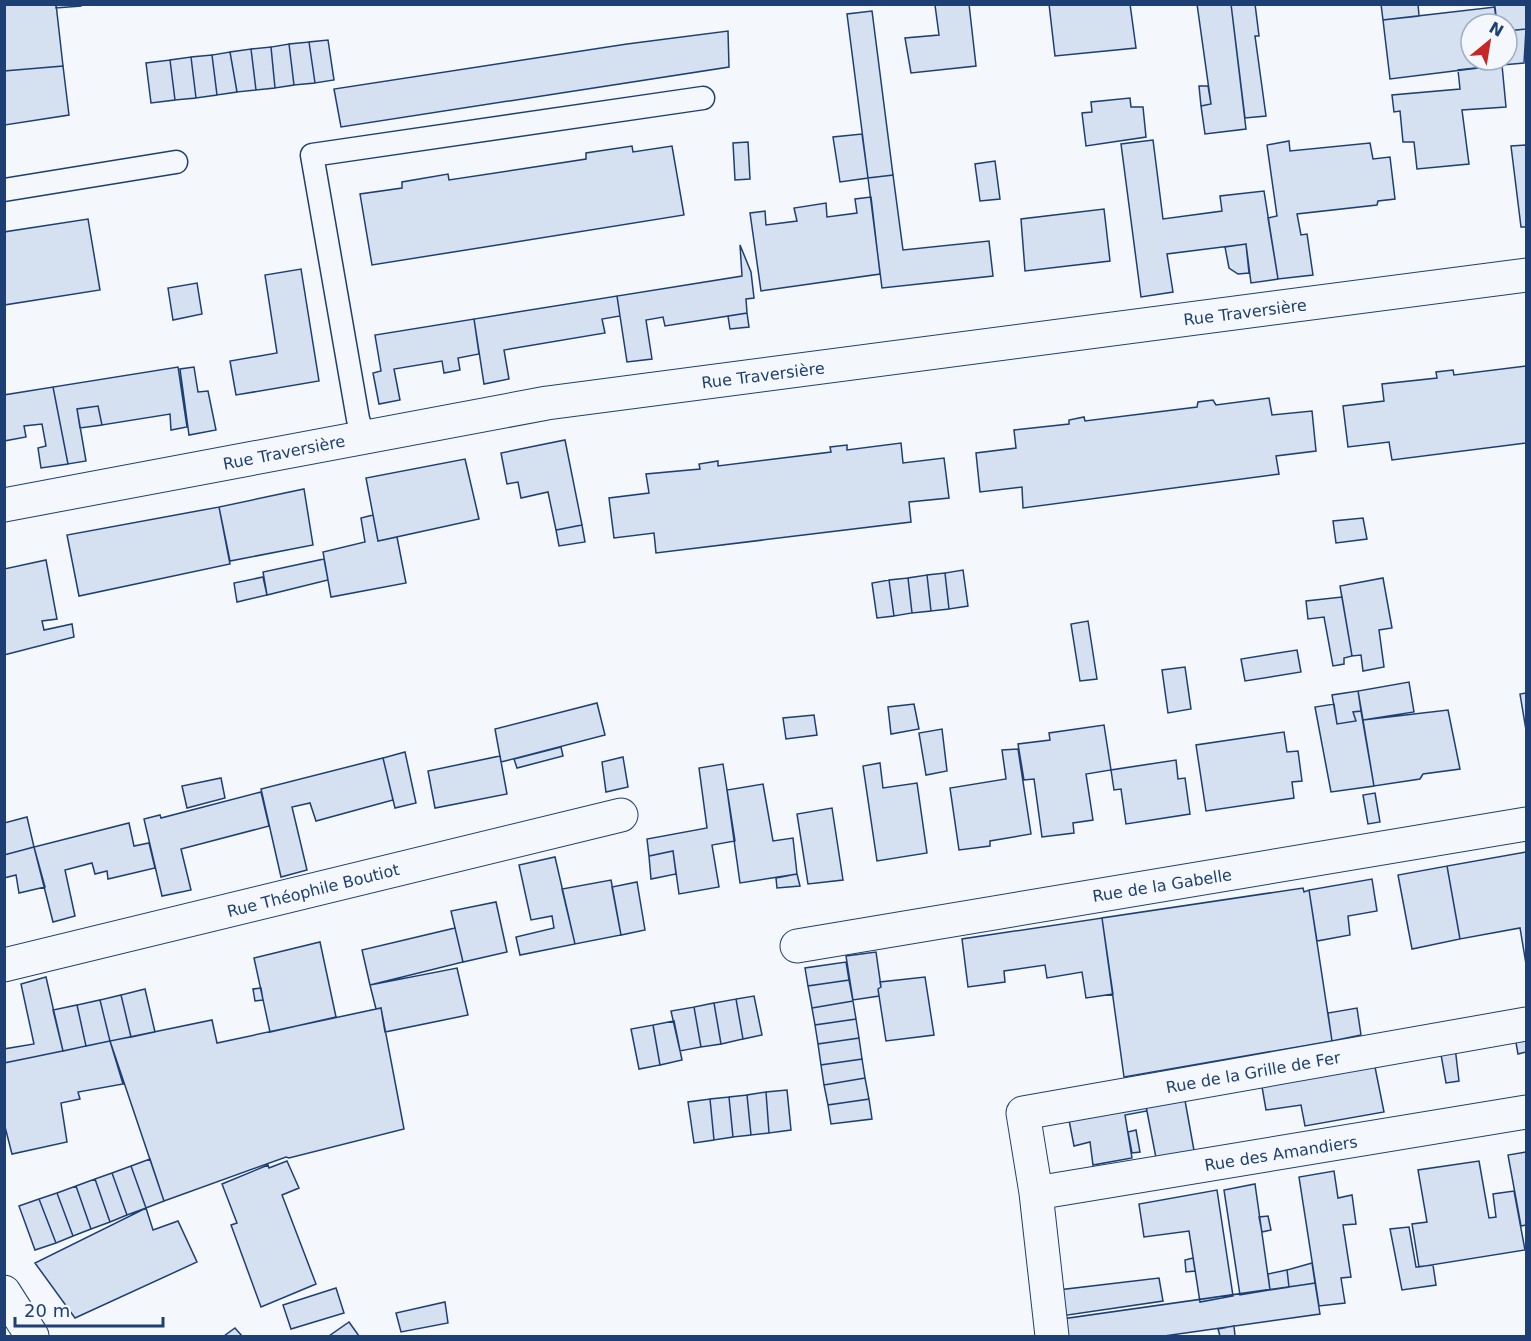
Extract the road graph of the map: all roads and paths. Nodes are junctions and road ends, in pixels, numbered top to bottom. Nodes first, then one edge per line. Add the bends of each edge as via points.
1 (703, 98) dead end
2 (176, 162) dead end
3 (4, 190) edge
4 (1527, 275) edge
5 (364, 437) junction
6 (4, 505) edge
7 (621, 815) dead end
8 (1527, 824) edge
9 (797, 946) dead end
10 (4, 965) edge
11 (1527, 1024) edge
12 (1527, 1113) edge
13 (1036, 1193) junction
14 (4, 1292) edge
15 (32, 1336) edge
16 (1052, 1336) edge

1 - 5 lane via 312,155
2 - 3 lane
4 - 5 street, Rue Traversière via 547,403
5 - 6 street, Rue Traversière
7 - 10 street, Rue Théophile Boutiot
8 - 9 street, Rue de la Gabelle
11 - 13 street, Rue de la Grille de Fer via 1023,1113
12 - 13 street, Rue des Amandiers
13 - 16 street
14 - 15 street

